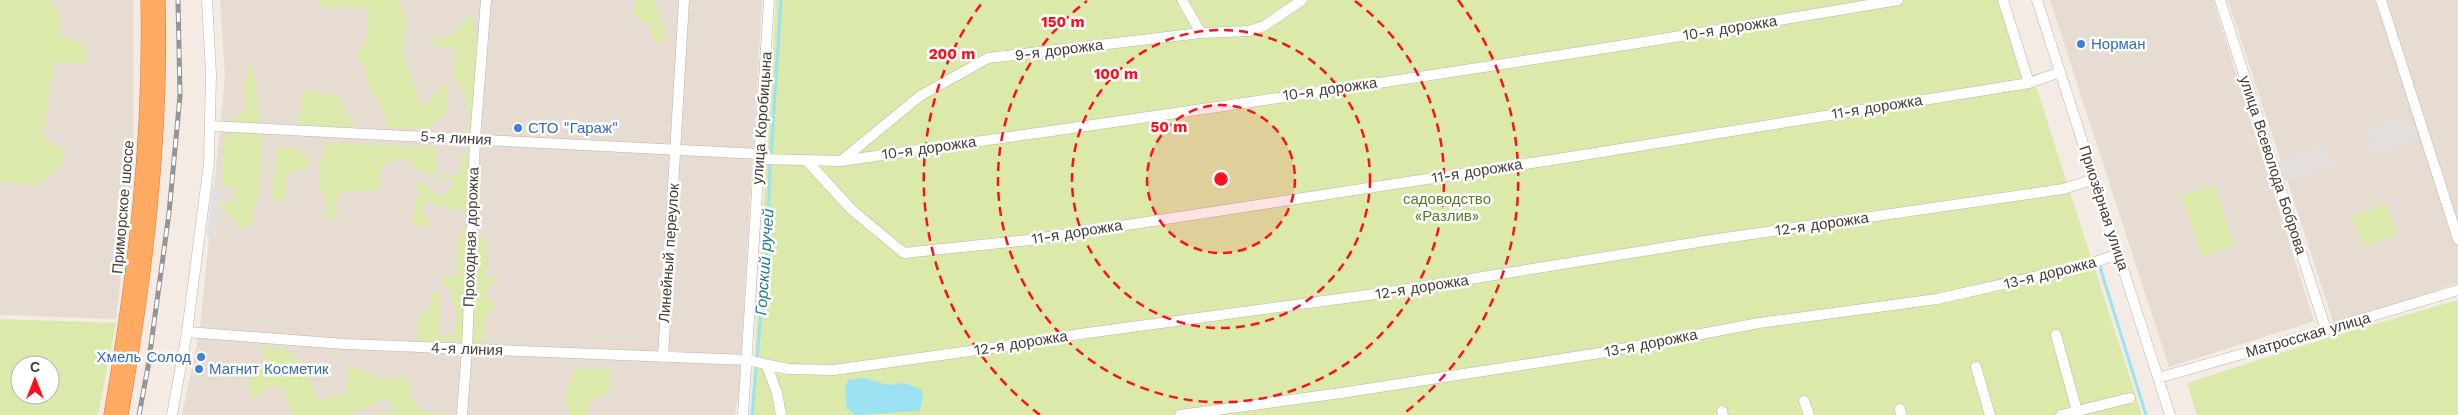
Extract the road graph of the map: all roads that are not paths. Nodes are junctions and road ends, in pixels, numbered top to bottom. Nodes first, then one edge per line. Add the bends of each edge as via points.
1 (148, 0) edge
2 (158, 0) edge
3 (207, 0) edge
4 (486, 0) edge
5 (684, 0) edge
6 (769, 0) edge
7 (1182, 0) edge
8 (1302, 0) edge
9 (1898, 0) edge
10 (2003, 0) edge
11 (2037, 0) edge
12 (2220, 0) edge
13 (2381, 0) edge
14 (1201, 33) junction
15 (2060, 72) junction
16 (2029, 83) junction
17 (211, 126) junction
18 (475, 139) junction
19 (675, 149) junction
20 (760, 156) junction
21 (841, 161) junction
22 (807, 162) junction
23 (2095, 179) junction
24 (2458, 239) edge
25 (2118, 254) junction
26 (2458, 290) edge
27 (2326, 330) junction
28 (187, 332) junction
29 (2056, 335) dead end
30 (467, 349) junction
31 (663, 357) junction
32 (747, 360) junction
33 (767, 366) junction
34 (1976, 367) dead end
35 (2158, 378) junction
36 (2130, 398) dead end
37 (1804, 401) dead end
38 (2076, 411) junction
39 (111, 415) edge
40 (121, 415) edge
41 (172, 415) edge
42 (462, 415) edge
43 (743, 415) edge
44 (781, 415) edge
45 (1180, 415) edge
46 (1809, 415) edge
47 (1990, 415) edge
48 (2061, 415) edge
49 (2170, 415) edge

1 - 39 highway, Приморское шоссе via 145,151 136,260
2 - 40 highway, Приморское шоссе via 158,74 146,260
3 - 17 street
4 - 18 street, Проходная дорожка
5 - 19 street, Линейный переулок
6 - 20 street, улица Коробицына
7 - 14 street
8 - 14 street, 9-я дорожка via 1264,26 1249,31
9 - 21 street, 10-я дорожка via 1394,80
10 - 16 street
11 - 15 street, Приозёрная улица
12 - 27 street, улица Всеволода Боброва
13 - 24 street
14 - 21 street, 9-я дорожка via 988,58 920,96
15 - 16 street, 11-я дорожка
15 - 23 street, Приозёрная улица
16 - 22 street, 11-я дорожка via 1029,240 904,253 852,210
17 - 18 street, 5-я линия
17 - 28 street
18 - 19 street, 5-я линия
18 - 30 street, Проходная дорожка
19 - 20 street, 5-я линия
19 - 31 street, Линейный переулок
20 - 22 street, 10-я дорожка
20 - 32 street, улица Коробицына
21 - 22 street, 10-я дорожка
23 - 25 street, Приозёрная улица
23 - 33 street, 12-я дорожка via 2063,189 1390,292 834,370
25 - 35 street, Приозёрная улица
25 - 45 street, 13-я дорожка via 1936,299 1759,323 1586,355
26 - 27 street, Матросская улица
27 - 35 street, Матросская улица
28 - 30 street, 4-я линия
28 - 41 street
29 - 38 street
30 - 31 street, 4-я линия
30 - 42 street, Проходная дорожка
31 - 32 street, 4-я линия
32 - 33 street, 12-я дорожка
32 - 43 street, улица Коробицына
33 - 44 street
34 - 47 street
35 - 49 street, Приозёрная улица
36 - 38 street
37 - 46 street
38 - 48 street

